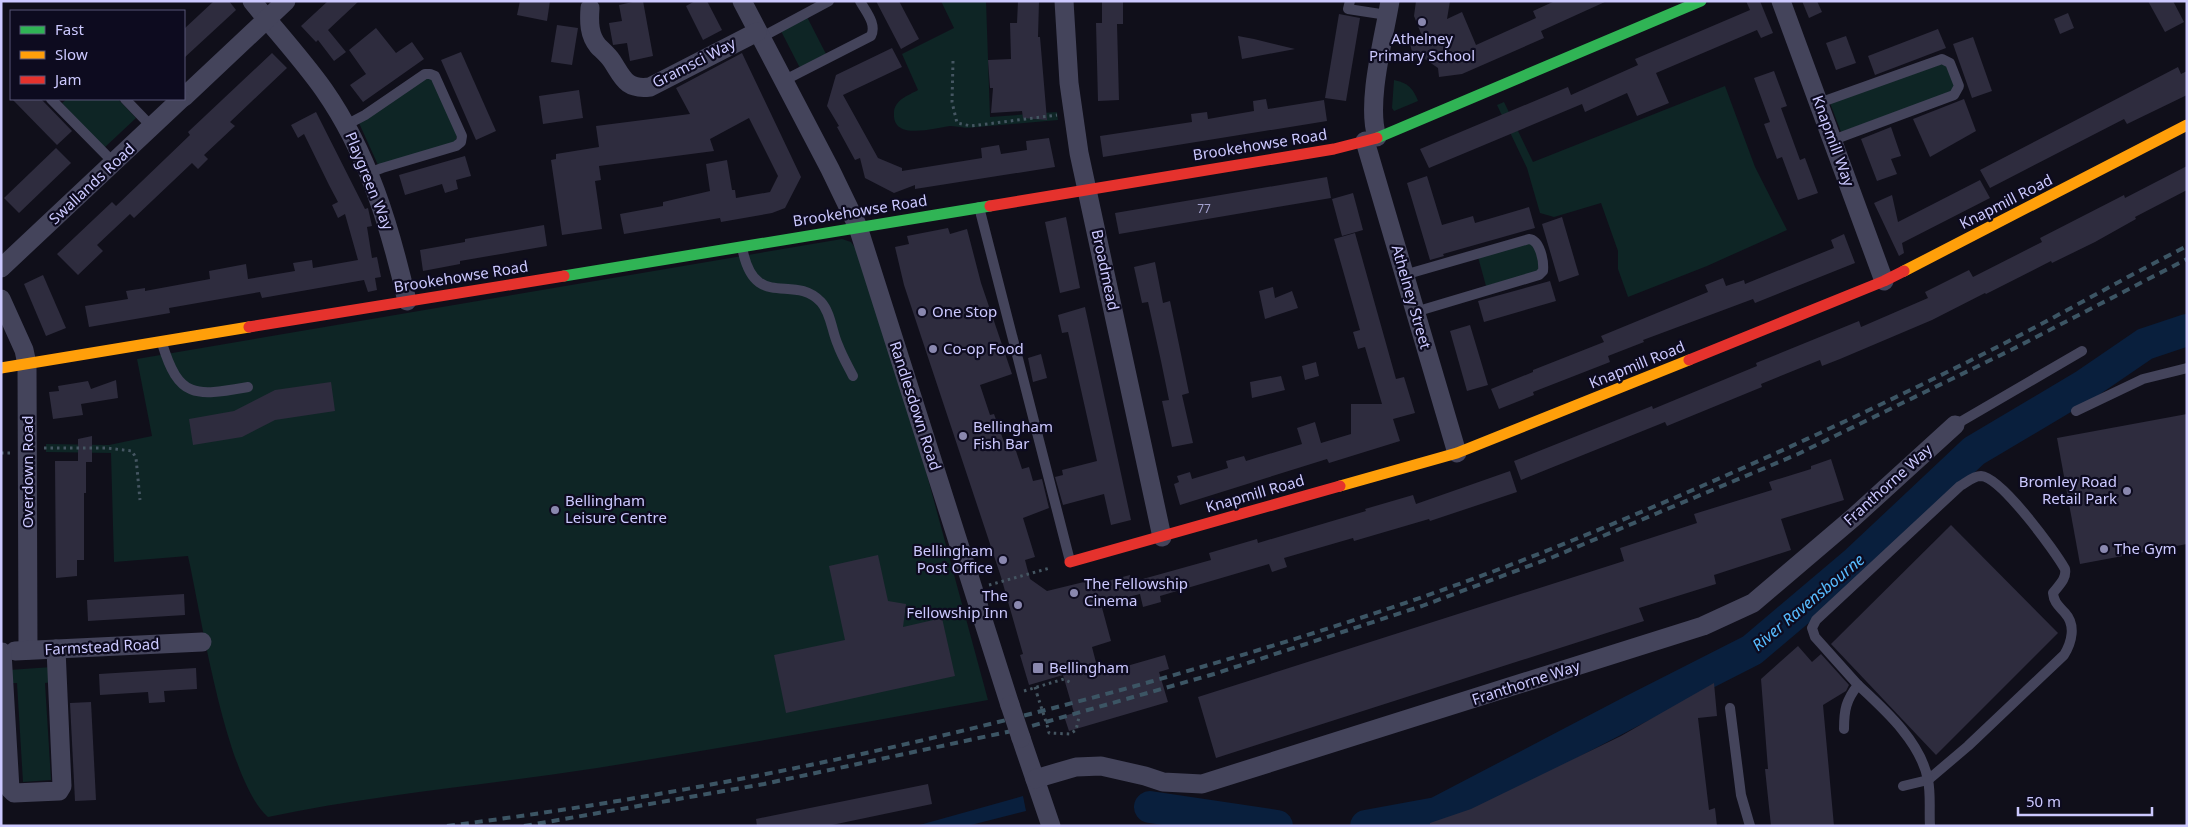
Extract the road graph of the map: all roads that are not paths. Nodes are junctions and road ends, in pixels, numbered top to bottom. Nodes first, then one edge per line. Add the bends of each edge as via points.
1 (252, 1) edge
2 (286, 1) edge
3 (742, 1) edge
4 (829, 1) edge
5 (860, 1) edge
6 (1064, 1) edge
7 (1350, 1) edge
8 (1701, 1) edge
9 (1781, 1) edge
10 (590, 8) dead end
11 (1389, 8) edge
12 (267, 20) junction
13 (759, 35) junction
14 (783, 81) junction
15 (185, 96) edge
16 (52, 100) edge
17 (126, 100) edge
18 (181, 100) edge
19 (1819, 103) junction
20 (346, 125) junction
21 (2187, 125) edge
22 (152, 127) junction
23 (1371, 139) junction
24 (1833, 140) junction
25 (114, 164) junction
26 (369, 173) junction
27 (1088, 190) junction
28 (978, 207) junction
29 (858, 227) junction
30 (742, 246) junction
31 (1, 268) edge
32 (1404, 275) junction
33 (1884, 281) junction
34 (1, 298) edge
35 (407, 301) junction
36 (1415, 312) junction
37 (162, 342) junction
38 (2082, 351) dead end
39 (27, 364) junction
40 (1, 368) edge
41 (2187, 368) edge
42 (853, 376) dead end
43 (248, 387) dead end
44 (2076, 411) dead end
45 (1955, 425) joint
46 (1457, 453) junction
47 (1162, 536) junction
48 (1070, 562) joint
49 (202, 642) dead end
50 (56, 649) junction
51 (28, 650) junction
52 (2, 652) edge
53 (1858, 685) junction
54 (1730, 708) dead end
55 (1844, 729) dead end
56 (1035, 779) junction
57 (1928, 780) junction
58 (1903, 786) dead end
59 (1051, 826) edge
60 (1750, 826) edge
61 (1930, 826) edge

1 - 12 street, Playgreen Way
2 - 12 street, Swallands Road
3 - 13 street, Randlesdown Road
4 - 13 lane
5 - 14 lane via 873,24 871,36
6 - 27 street, Broadmead via 1069,83
7 - 11 lane via 1348,9
8 - 23 street, Brookehowse Road
9 - 19 street, Knapmill Way
10 - 13 street, Gramsci Way via 594,40 625,81 641,88
11 - 23 street, Athelney Street via 1372,110
12 - 15 street, Swallands Road
12 - 20 street, Playgreen Way via 310,71
13 - 14 street, Randlesdown Road
14 - 29 street, Randlesdown Road
16 - 25 lane
17 - 22 lane
18 - 22 street, Swallands Road
19 - 24 street, Knapmill Way
19 - 24 lane via 1942,59 1950,63 1959,86 1954,95
20 - 26 street, Playgreen Way
20 - 26 lane via 425,74 435,76 462,136 461,142
21 - 33 street, Knapmill Road
22 - 25 street, Swallands Road
23 - 27 street, Brookehowse Road via 1334,149
23 - 32 street, Athelney Street
24 - 33 street, Knapmill Way
25 - 31 street, Swallands Road
26 - 35 street, Playgreen Way via 390,232
27 - 28 street, Brookehowse Road
27 - 47 street, Broadmead
28 - 29 street, Brookehowse Road
28 - 48 lane
29 - 30 street, Brookehowse Road
29 - 56 street, Randlesdown Road, bridge
30 - 35 street, Brookehowse Road
30 - 42 lane via 745,264 758,282 810,294 823,304
32 - 36 street, Athelney Street
32 - 36 lane via 1529,239 1537,243 1544,266 1539,275
33 - 46 street, Knapmill Road
34 - 39 street, Overdown Road
35 - 37 street, Brookehowse Road
36 - 46 street, Athelney Street
37 - 39 street, Brookehowse Road
37 - 43 lane via 173,374 187,387 206,393
38 - 45 lane
39 - 40 street, Brookehowse Road
39 - 51 street, Overdown Road
41 - 44 lane via 2143,379
45 - 56 street, Franthorne Way via 1753,604 1704,626 1202,784 1163,782 1101,766 1076,767
46 - 47 street, Knapmill Road
47 - 48 street, Knapmill Road
49 - 50 street, Farmstead Road
50 - 51 street, Farmstead Road
50 - 52 street via 62,786 59,791 14,793 10,788
51 - 52 street, Farmstead Road
53 - 55 lane via 1848,697
53 - 57 lane via 1912,744
53 - 57 lane via 1815,637 1812,628 1816,620 1960,486 1980,476 1990,479 2008,494 2065,569 2063,580 2054,593 2054,601 2070,621 2071,640 2064,655
54 - 60 lane via 1741,795
56 - 59 street, Randlesdown Road
57 - 58 lane
57 - 61 lane

